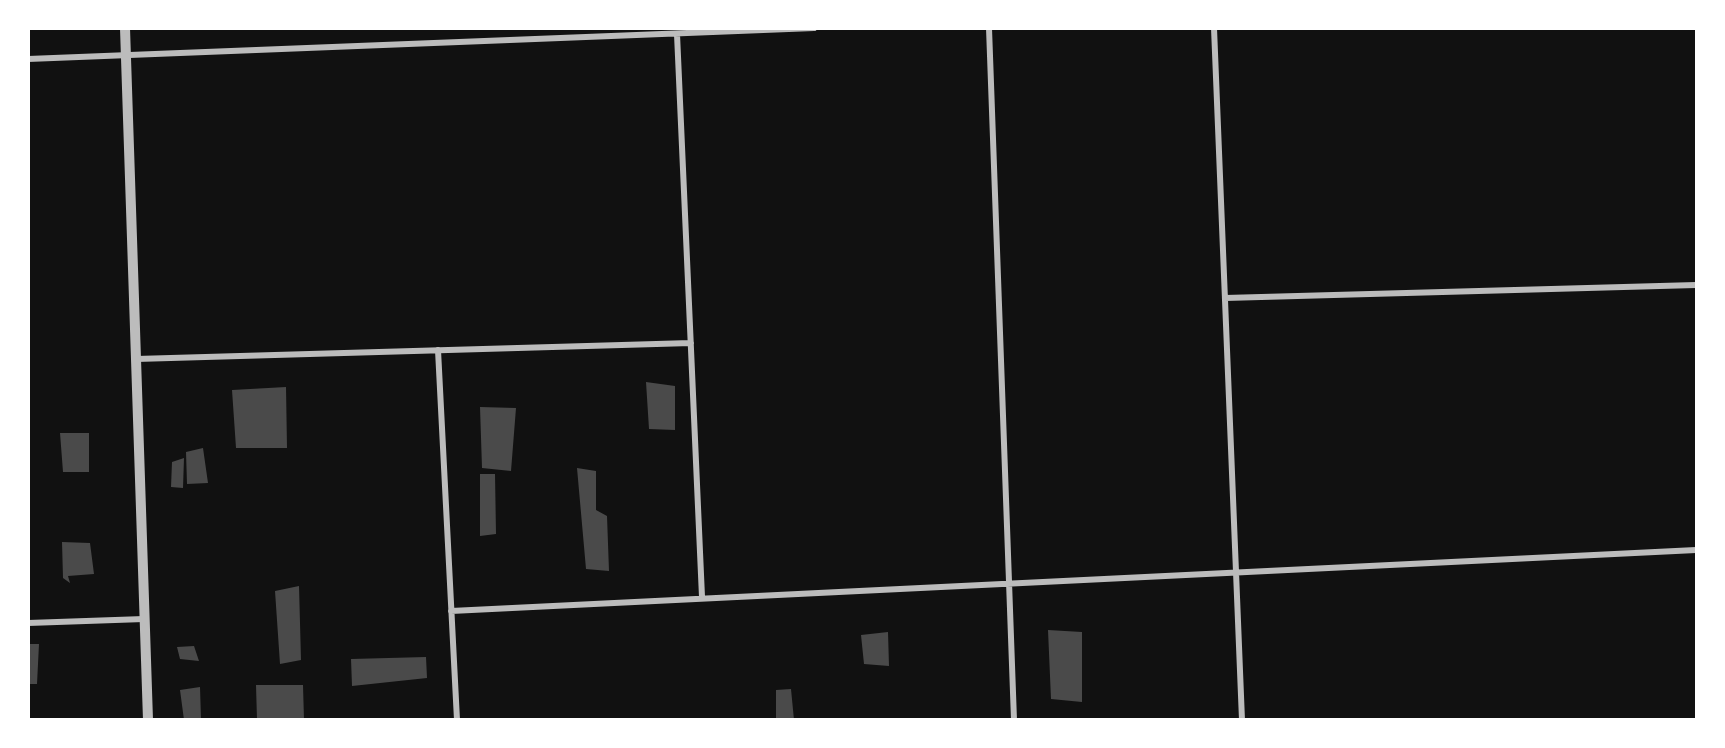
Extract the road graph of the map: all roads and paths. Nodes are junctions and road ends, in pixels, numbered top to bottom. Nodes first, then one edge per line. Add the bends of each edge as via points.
1 (125, 28) edge
2 (814, 28) edge
3 (989, 28) edge
4 (1214, 28) edge
5 (677, 34) junction
6 (126, 55) junction
7 (28, 58) edge
8 (1696, 285) edge
9 (1225, 298) junction
10 (691, 343) junction
11 (438, 350) junction
12 (136, 359) junction
13 (1696, 550) edge
14 (1236, 572) junction
15 (1009, 583) junction
16 (702, 597) junction
17 (451, 611) junction
18 (144, 618) junction
19 (28, 623) edge
20 (148, 720) edge
21 (457, 720) edge
22 (1014, 720) edge
23 (1242, 720) edge

1 - 6 street
2 - 5 street
3 - 15 street
4 - 9 street
5 - 6 street
5 - 10 street
6 - 7 street
6 - 12 street
8 - 9 street
9 - 14 street
10 - 11 street
10 - 16 street
11 - 12 street
11 - 17 street
12 - 18 street
13 - 14 street
14 - 15 street
14 - 23 street
15 - 16 street
15 - 22 street
16 - 17 street
17 - 21 street
18 - 19 street
18 - 20 street

